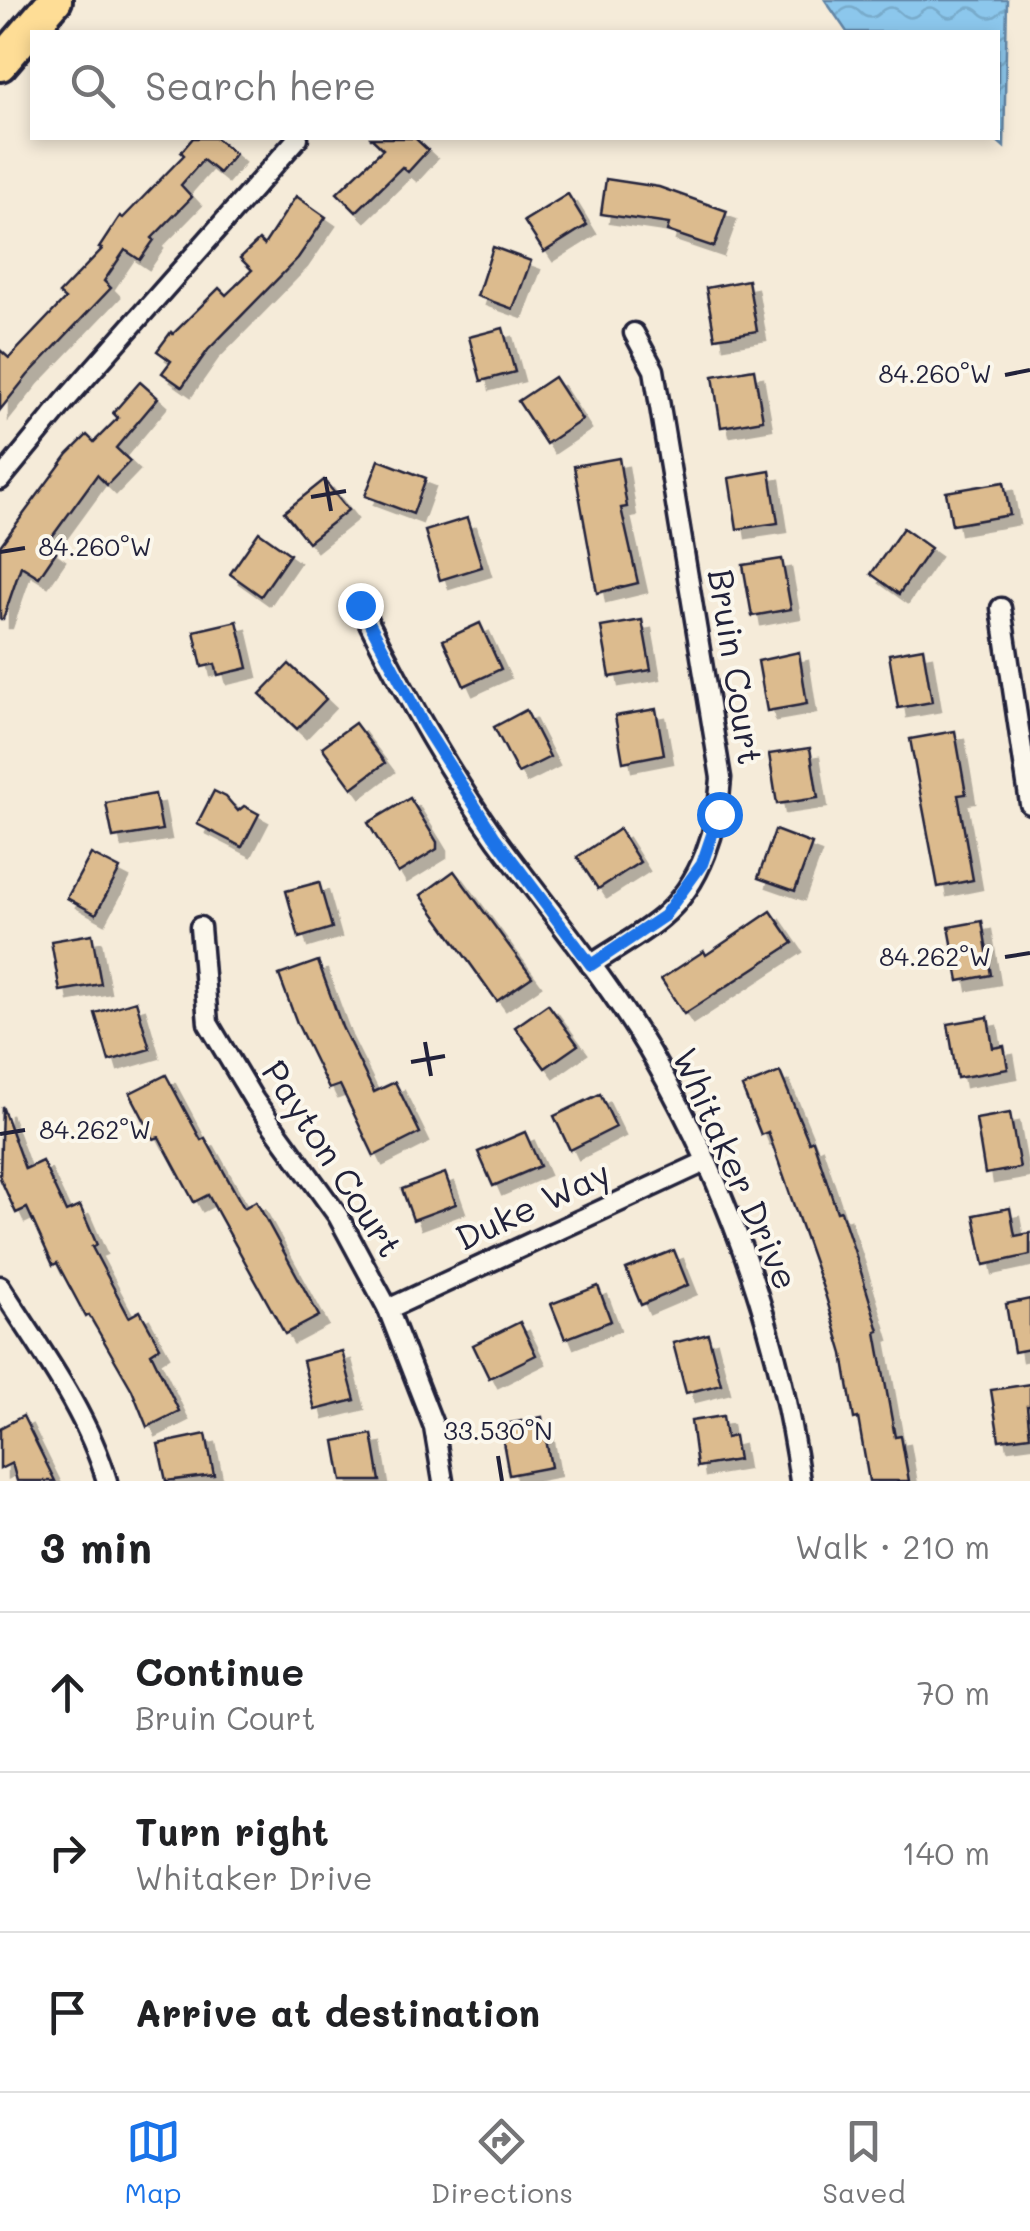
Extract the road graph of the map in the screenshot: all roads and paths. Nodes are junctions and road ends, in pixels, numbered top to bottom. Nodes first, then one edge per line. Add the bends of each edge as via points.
1 (55, 0) edge
2 (0, 64) edge
3 (296, 140) edge
4 (634, 333) dead end
5 (0, 480) edge
6 (360, 605) dead end
7 (1001, 608) dead end
8 (1030, 804) edge
9 (200, 927) dead end
10 (591, 965) junction
11 (705, 1162) junction
12 (0, 1286) edge
13 (388, 1309) junction
14 (106, 1481) edge
15 (443, 1481) edge
16 (800, 1481) edge

1 - 2 highway
3 - 5 street
4 - 10 street, Bruin Court via 654,370 721,778 719,814 702,864 664,916
6 - 10 street, Whitaker Drive via 484,821
7 - 8 street
9 - 13 street, Payton Court via 208,1023 338,1216
10 - 11 street, Whitaker Drive via 659,1067
11 - 13 street, Duke Way
11 - 16 street, Whitaker Drive via 774,1341
12 - 14 street via 69,1396
13 - 15 street, Payton Court via 434,1427

